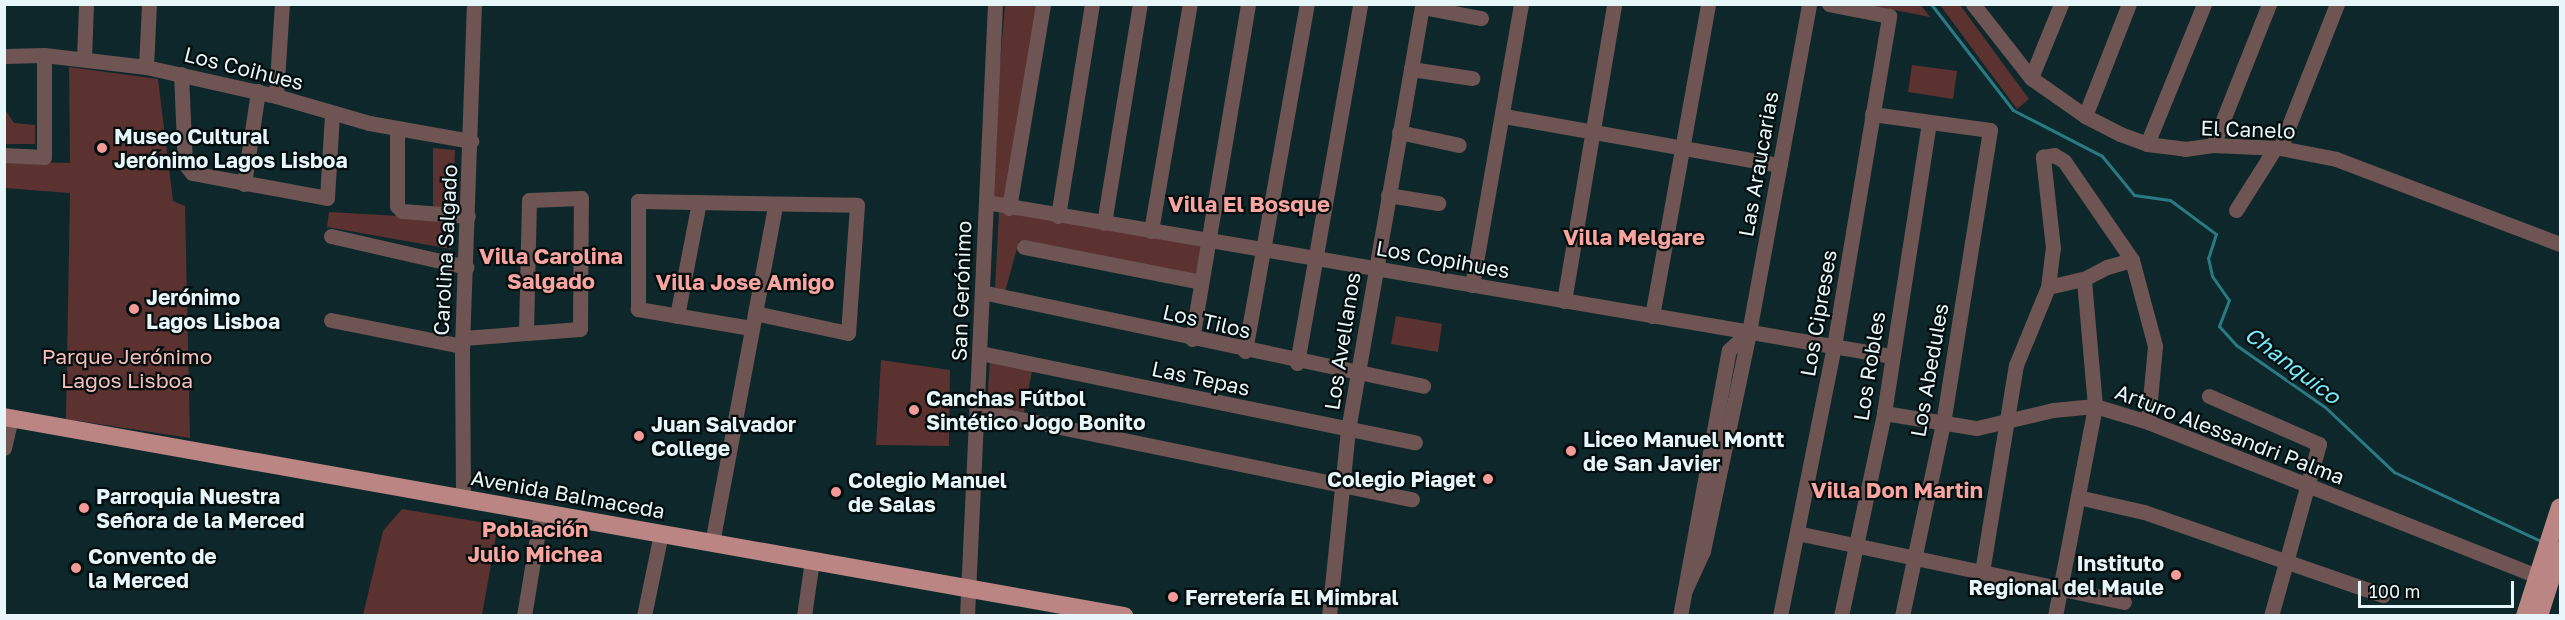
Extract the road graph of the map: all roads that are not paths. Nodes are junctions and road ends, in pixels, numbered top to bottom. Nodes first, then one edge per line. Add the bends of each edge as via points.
1 (86, 4) edge
2 (149, 4) edge
3 (282, 4) edge
4 (474, 4) edge
5 (994, 4) edge
6 (1043, 4) edge
7 (1092, 4) edge
8 (1140, 4) edge
9 (1190, 4) edge
10 (1248, 4) edge
11 (1307, 4) edge
12 (1359, 4) edge
13 (1521, 4) edge
14 (1614, 4) edge
15 (1708, 4) edge
16 (1809, 4) edge
17 (1829, 4) edge
18 (2061, 4) edge
19 (2129, 4) edge
20 (2204, 4) edge
21 (2269, 4) edge
22 (2337, 4) edge
23 (1422, 6) edge
24 (1975, 6) edge
25 (1481, 18) dead end
26 (44, 55) junction
27 (4, 56) edge
28 (84, 59) junction
29 (146, 67) junction
30 (1411, 69) junction
31 (181, 74) junction
32 (1472, 78) dead end
33 (2031, 78) junction
34 (258, 92) junction
35 (276, 96) junction
36 (332, 113) junction
37 (1872, 114) junction
38 (1504, 116) junction
39 (2085, 116) junction
40 (1929, 122) junction
41 (397, 129) junction
42 (1593, 131) junction
43 (1399, 132) junction
44 (471, 141) junction
45 (2147, 144) junction
46 (1459, 145) dead end
47 (2213, 145) junction
48 (1684, 148) junction
49 (2277, 149) junction
50 (4, 155) edge
51 (1780, 165) junction
52 (244, 184) junction
53 (1388, 195) junction
54 (699, 202) junction
55 (986, 202) junction
56 (1438, 203) dead end
57 (775, 205) junction
58 (1010, 208) junction
59 (2236, 210) dead end
60 (468, 216) junction
61 (1058, 216) junction
62 (1104, 223) junction
63 (1151, 231) junction
64 (331, 236) dead end
65 (1208, 241) junction
66 (2560, 244) edge
67 (1024, 247) dead end
68 (1263, 250) junction
69 (1316, 259) junction
70 (2132, 260) junction
71 (466, 267) junction
72 (1375, 269) junction
73 (2084, 279) junction
74 (1201, 282) junction
75 (1472, 285) junction
76 (2048, 286) junction
77 (982, 292) junction
78 (1564, 301) junction
79 (677, 316) junction
80 (1652, 316) junction
81 (331, 320) dead end
82 (753, 321) junction
83 (1749, 332) junction
84 (526, 333) junction
85 (1192, 339) junction
86 (462, 342) junction
87 (1834, 346) junction
88 (1245, 351) junction
89 (980, 353) junction
90 (1892, 356) junction
91 (1298, 363) junction
92 (1358, 375) junction
93 (1422, 386) dead end
94 (2209, 396) dead end
95 (2096, 406) junction
96 (977, 410) junction
97 (1884, 413) junction
98 (8, 418) edge
99 (2010, 420) junction
100 (2148, 422) junction
101 (1943, 423) junction
102 (1348, 430) junction
103 (1415, 442) dead end
104 (4, 448) edge
105 (2307, 486) junction
106 (1341, 487) junction
107 (2078, 497) junction
108 (463, 498) junction
109 (1412, 499) dead end
110 (2560, 507) edge
111 (541, 512) junction
112 (661, 533) junction
113 (1797, 533) junction
114 (712, 543) junction
115 (1857, 546) junction
116 (2560, 550) edge
117 (1916, 558) junction
118 (812, 560) junction
119 (2287, 560) junction
120 (1982, 572) junction
121 (2544, 579) junction
122 (969, 588) junction
123 (2060, 588) junction
124 (2383, 595) dead end
125 (2124, 602) dead end
126 (524, 615) edge
127 (644, 615) edge
128 (804, 615) edge
129 (967, 615) edge
130 (1124, 615) edge
131 (1329, 615) edge
132 (1680, 615) edge
133 (1780, 615) edge
134 (1840, 615) edge
135 (1902, 615) edge
136 (2055, 615) edge
137 (2271, 615) edge
138 (2525, 615) edge
139 (2539, 615) edge

1 - 28 street
2 - 29 street
3 - 35 street
4 - 44 street, Carolina Salgado
5 - 55 street, San Gerónimo
6 - 58 street
7 - 61 street
8 - 62 street
9 - 63 street
10 - 65 street
11 - 68 street
12 - 69 street
13 - 38 street
14 - 42 street
15 - 48 street
16 - 51 street, Las Araucarias
17 - 37 street, Los Cipreses via 1889,16
18 - 33 street
19 - 39 street
20 - 45 street
21 - 47 street
22 - 49 street
23 - 25 street
23 - 30 street, Los Avellanos
24 - 33 street, El Canelo
26 - 27 street, Los Coihues
26 - 28 street, Los Coihues
26 - 50 street via 44,157
28 - 29 street, Los Coihues
29 - 31 street, Los Coihues
30 - 32 street
30 - 43 street, Los Avellanos
31 - 34 street, Los Coihues
31 - 52 street via 188,170
33 - 39 street, El Canelo
34 - 35 street, Los Coihues
34 - 52 street
35 - 36 street, Los Coihues
36 - 41 street, Los Coihues
36 - 52 street via 327,198
37 - 40 street
37 - 87 street, Los Cipreses
38 - 42 street
38 - 75 street
39 - 45 street, El Canelo
40 - 90 street, Los Robles
40 - 101 street, Los Abedules via 1990,130
41 - 44 street, Los Coihues
41 - 60 street via 398,206 402,211
42 - 48 street
42 - 78 street
43 - 46 street
43 - 53 street, Los Avellanos
44 - 60 street, Carolina Salgado
45 - 47 street, El Canelo via 2185,149
47 - 49 street, El Canelo
48 - 51 street
48 - 80 street
49 - 59 street
49 - 66 street, El Canelo via 2336,159
51 - 83 street, Las Araucarias
53 - 56 street
53 - 72 street, Los Avellanos
54 - 57 street
54 - 79 street
54 - 79 street via 638,201 638,309
55 - 58 street, Los Copihues
55 - 77 street, San Gerónimo
57 - 82 street
57 - 82 street via 857,205 848,333
58 - 61 street, Los Copihues
60 - 71 street, Carolina Salgado
61 - 62 street, Los Copihues
62 - 63 street, Los Copihues
63 - 65 street, Los Copihues
64 - 71 street
65 - 68 street, Los Copihues
65 - 74 street
67 - 74 street
68 - 69 street, Los Copihues
68 - 88 street
69 - 72 street, Los Copihues
69 - 91 street
70 - 73 street
70 - 76 street via 2064,161 2054,154 2043,157 2053,248
70 - 100 street via 2155,346
71 - 86 street, Carolina Salgado
72 - 75 street, Los Copihues
72 - 92 street, Los Avellanos
73 - 76 street
73 - 95 street
74 - 85 street
75 - 78 street, Los Copihues
76 - 99 street via 2016,365
77 - 85 street, Los Tilos
77 - 89 street, San Gerónimo
78 - 80 street, Los Copihues
79 - 82 street
80 - 83 street, Los Copihues
81 - 86 street
82 - 114 street
83 - 87 street, Los Copihues
83 - 132 street via 1729,350
84 - 84 street via 580,329 581,198 529,200
84 - 86 street
85 - 88 street, Los Tilos
86 - 108 street, Carolina Salgado
87 - 90 street, Los Copihues
87 - 113 street, Los Cipreses
88 - 91 street, Los Tilos
89 - 96 street, San Gerónimo
89 - 102 street, Las Tepas
90 - 97 street, Los Robles
91 - 92 street, Los Tilos
92 - 93 street, Los Tilos
92 - 102 street, Los Avellanos
94 - 105 street via 2319,444
95 - 99 street, Arturo Alessandri Palma
95 - 100 street, Arturo Alessandri Palma
95 - 107 street
96 - 106 street
96 - 122 street, San Gerónimo
97 - 101 street, Arturo Alessandri Palma
97 - 115 street, Los Robles
98 - 104 street
98 - 108 main road, Avenida Balmaceda
99 - 101 street, Arturo Alessandri Palma via 1977,428
99 - 120 street
100 - 105 street, Arturo Alessandri Palma
101 - 117 street, Los Abedules
102 - 103 street, Las Tepas
102 - 106 street, Los Avellanos
105 - 119 street
105 - 121 street, Arturo Alessandri Palma
106 - 109 street
106 - 131 street, Los Avellanos
107 - 119 street via 2144,512
107 - 123 street
108 - 111 main road, Avenida Balmaceda
110 - 121 main road
111 - 112 main road, Avenida Balmaceda
111 - 126 street
112 - 114 main road, Avenida Balmaceda
112 - 127 street
113 - 115 street
113 - 133 street, Los Cipreses
114 - 118 main road, Avenida Balmaceda
115 - 117 street
115 - 134 street, Los Robles
116 - 121 main road
117 - 120 street
117 - 135 street, Los Abedules
118 - 122 main road, Avenida Balmaceda
118 - 128 street
119 - 124 street
119 - 137 street
120 - 123 street
121 - 138 main road
121 - 139 main road
122 - 129 street, San Gerónimo
122 - 130 main road, Avenida Balmaceda
123 - 125 street
123 - 136 street

